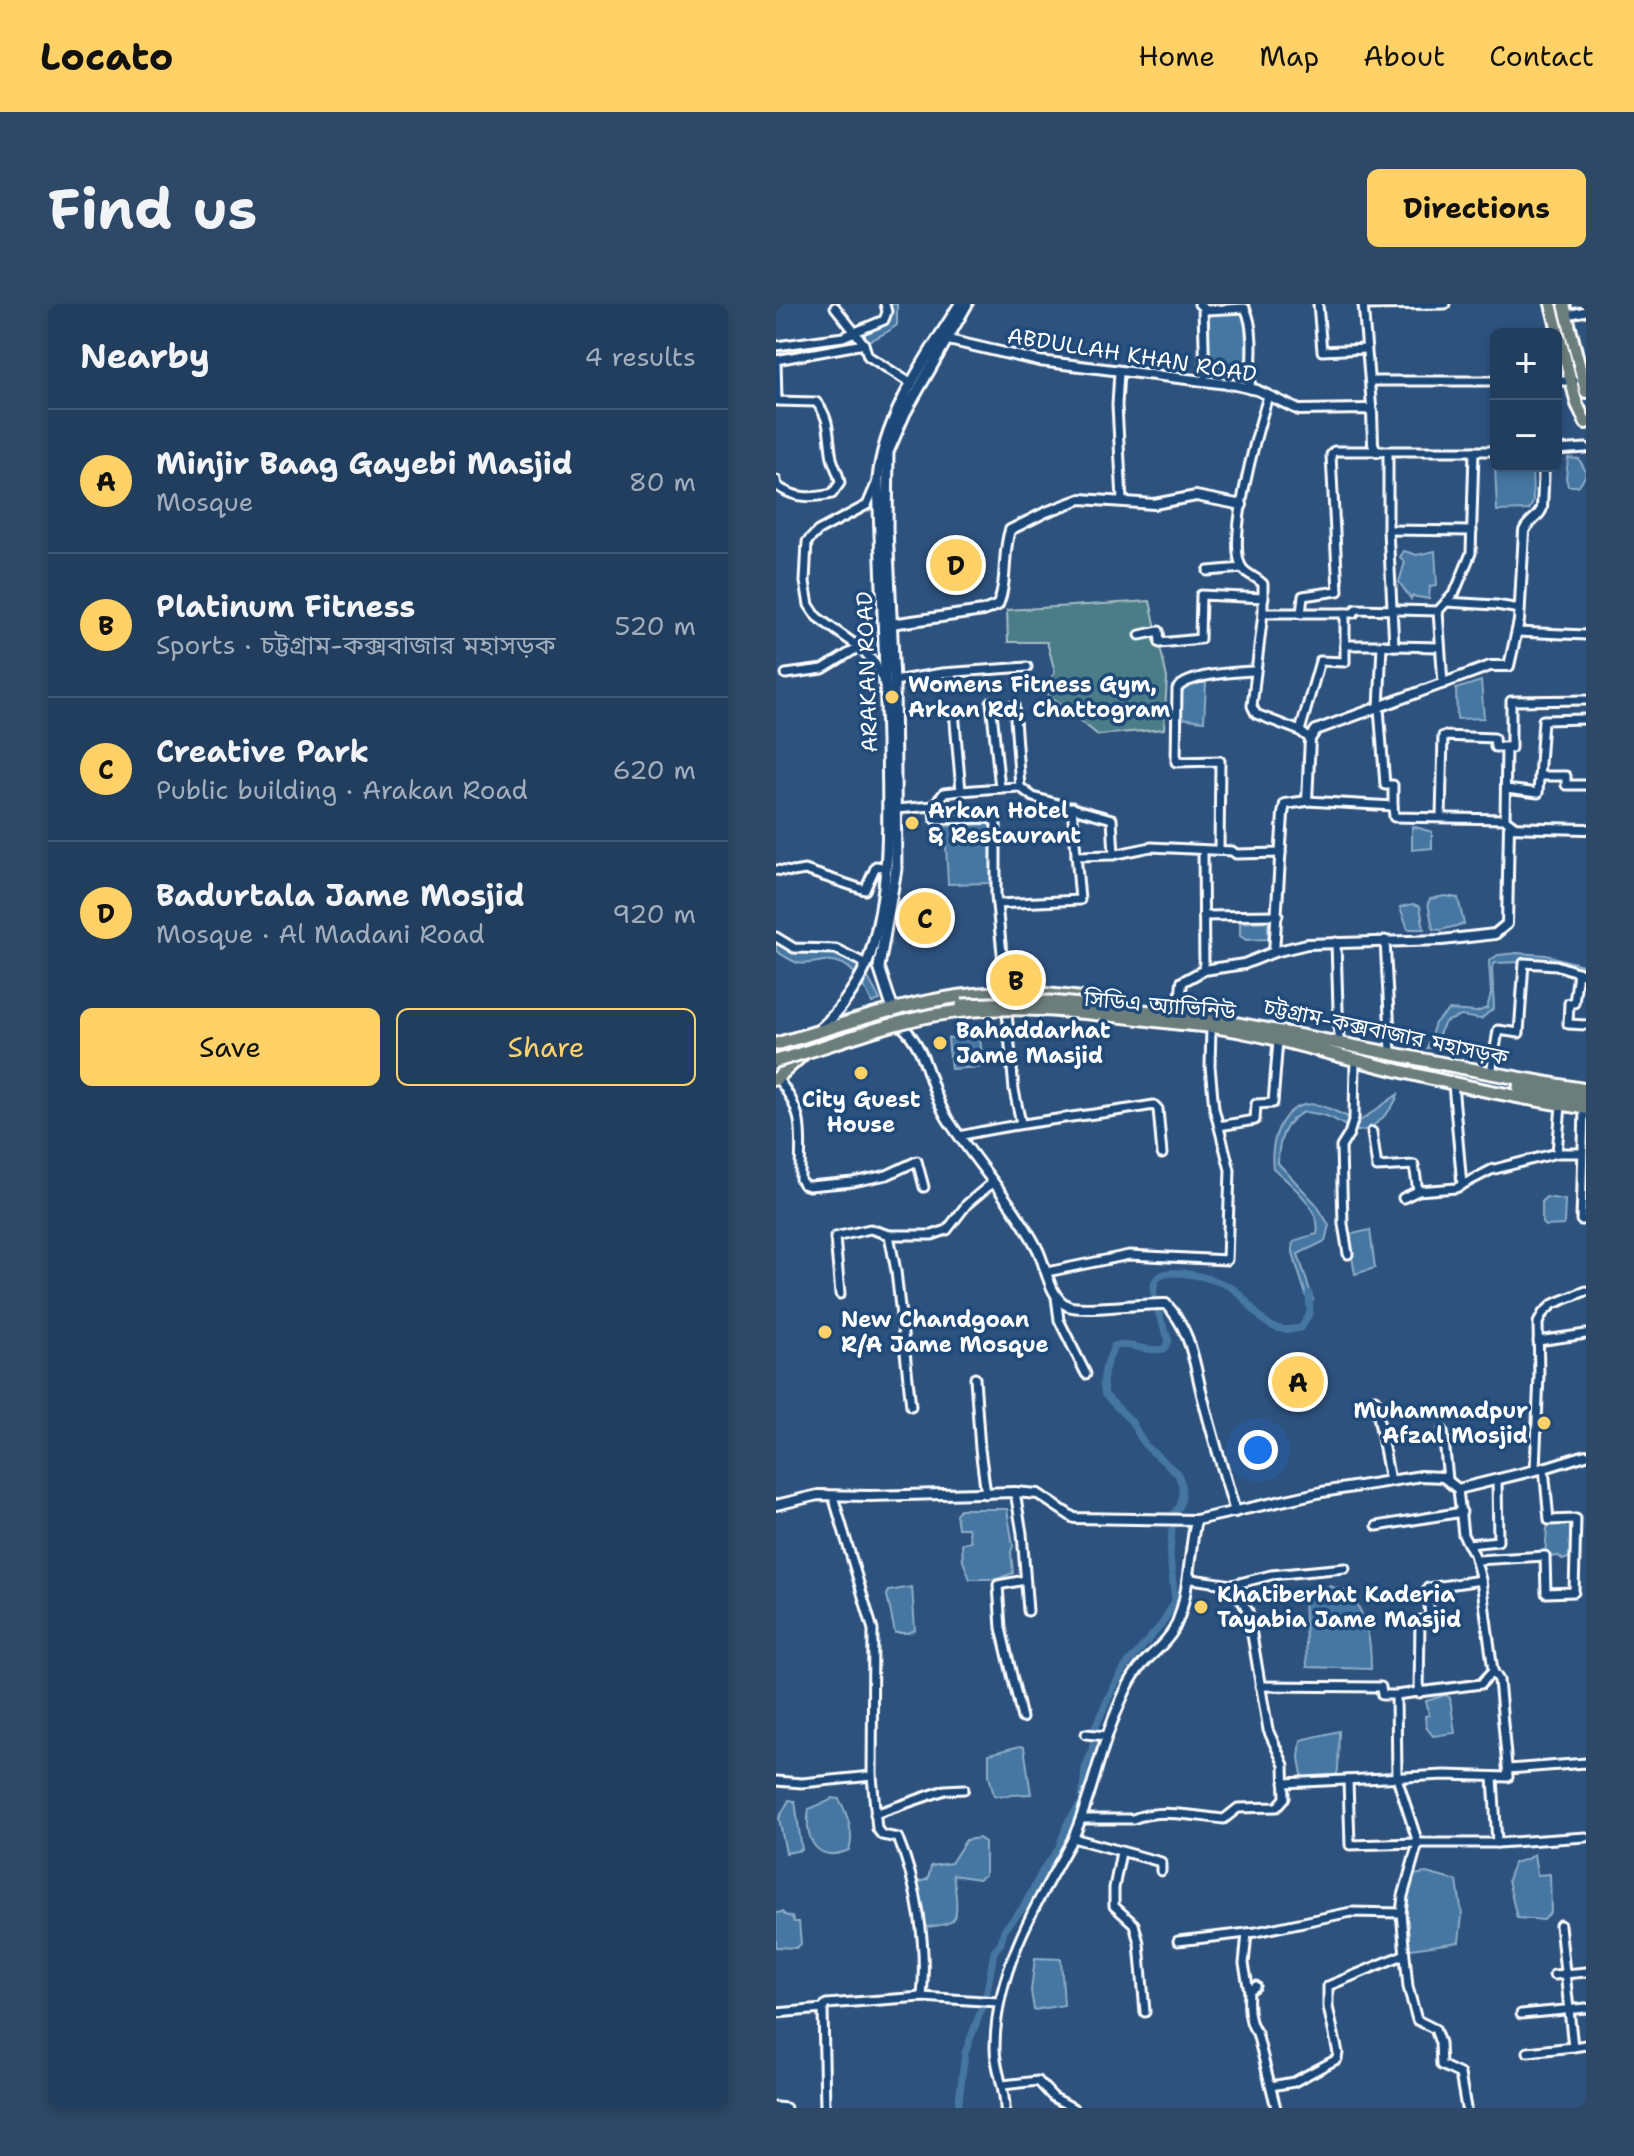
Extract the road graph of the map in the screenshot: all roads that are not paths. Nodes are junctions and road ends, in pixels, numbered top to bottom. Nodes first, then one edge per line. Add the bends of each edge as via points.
1 (885, 304) edge
2 (960, 304) edge
3 (967, 304) edge
4 (1318, 304) edge
5 (1445, 304) edge
6 (1551, 304) edge
7 (1363, 305) edge
8 (1201, 306) edge
9 (835, 307) dead end
10 (1565, 310) edge
11 (1586, 311) edge
12 (853, 333) junction
13 (944, 338) junction
14 (864, 344) junction
15 (776, 346) edge
16 (1366, 349) junction
17 (776, 360) edge
18 (1119, 372) junction
19 (1581, 380) edge
20 (1205, 381) junction
21 (1370, 381) junction
22 (1490, 381) edge
23 (912, 384) junction
24 (1250, 389) junction
25 (1268, 396) junction
26 (1372, 412) junction
27 (1586, 423) edge
28 (1586, 448) edge
29 (1562, 450) edge
30 (1474, 451) junction
31 (1490, 451) edge
32 (1377, 452) junction
33 (1388, 452) junction
34 (1544, 472) edge
35 (878, 479) junction
36 (776, 480) edge
37 (1122, 501) junction
38 (1242, 505) junction
39 (1388, 530) junction
40 (1472, 531) junction
41 (1242, 568) junction
42 (1208, 571) dead end
43 (1264, 598) junction
44 (1446, 602) junction
45 (1520, 609) junction
46 (1393, 610) junction
47 (1438, 611) junction
48 (1263, 613) junction
49 (1345, 613) junction
50 (1301, 614) junction
51 (891, 624) junction
52 (1517, 632) junction
53 (1140, 635) dead end
54 (1586, 635) edge
55 (1345, 645) junction
56 (1382, 645) junction
57 (1394, 646) junction
58 (859, 647) junction
59 (1440, 647) junction
60 (1027, 667) dead end
61 (1255, 671) junction
62 (786, 674) dead end
63 (894, 681) junction
64 (1443, 684) junction
65 (886, 689) junction
66 (1586, 700) edge
67 (991, 702) dead end
68 (1014, 705) dead end
69 (1379, 708) junction
70 (954, 711) dead end
71 (1586, 719) edge
72 (1300, 731) junction
73 (1310, 739) junction
74 (1506, 747) junction
75 (1539, 776) junction
76 (1586, 785) edge
77 (1020, 787) junction
78 (1000, 788) junction
79 (1506, 789) junction
80 (961, 791) junction
81 (1307, 801) junction
82 (933, 806) junction
83 (1393, 806) junction
84 (1072, 807) junction
85 (896, 809) junction
86 (1441, 817) junction
87 (1509, 822) junction
88 (1586, 829) edge
89 (1203, 850) junction
90 (1219, 850) junction
91 (1281, 853) junction
92 (1114, 855) junction
93 (1076, 856) junction
94 (887, 868) junction
95 (776, 870) edge
96 (997, 904) junction
97 (1278, 915) junction
98 (1203, 916) junction
99 (776, 937) edge
100 (1385, 940) junction
101 (1336, 942) junction
102 (1274, 952) junction
103 (866, 964) junction
104 (1204, 970) junction
105 (1582, 974) edge
106 (1002, 993) junction
107 (893, 1010) junction
108 (1007, 1013) junction
109 (1179, 1013) junction
110 (1195, 1020) junction
111 (1212, 1023) junction
112 (1586, 1025) edge
113 (902, 1026) junction
114 (809, 1035) junction
115 (1278, 1040) junction
116 (1339, 1042) junction
117 (776, 1044) edge
118 (1391, 1052) junction
119 (803, 1054) junction
120 (776, 1058) edge
121 (1355, 1060) junction
122 (1491, 1074) junction
123 (1424, 1077) junction
124 (776, 1079) edge
125 (1453, 1084) junction
126 (1586, 1090) edge
127 (1586, 1104) edge
128 (1561, 1105) junction
129 (1021, 1123) junction
130 (1219, 1126) junction
131 (1372, 1132) dead end
132 (960, 1136) junction
133 (1557, 1153) junction
134 (1582, 1153) junction
135 (1162, 1154) dead end
136 (993, 1182) junction
137 (1462, 1185) junction
138 (924, 1187) dead end
139 (1418, 1191) junction
140 (1403, 1198) dead end
141 (1586, 1220) edge
142 (889, 1235) junction
143 (1348, 1254) dead end
144 (1047, 1272) junction
145 (1586, 1291) edge
146 (840, 1294) dead end
147 (1056, 1297) junction
148 (1586, 1334) edge
149 (1538, 1341) junction
150 (1086, 1374) dead end
151 (975, 1378) dead end
152 (1375, 1399) dead end
153 (911, 1406) dead end
154 (1443, 1431) dead end
155 (1586, 1455) edge
156 (1540, 1469) junction
157 (1448, 1479) junction
158 (1497, 1479) junction
159 (1390, 1481) junction
160 (1458, 1489) junction
161 (1015, 1492) junction
162 (986, 1494) junction
163 (833, 1496) junction
164 (776, 1505) edge
165 (1235, 1512) junction
166 (1462, 1512) junction
167 (1196, 1520) junction
168 (1377, 1526) dead end
169 (1468, 1544) junction
170 (1477, 1560) junction
171 (1345, 1568) dead end
172 (1189, 1575) junction
173 (1025, 1580) junction
174 (1481, 1580) junction
175 (1232, 1585) junction
176 (1028, 1611) dead end
177 (1493, 1671) junction
178 (1260, 1686) junction
179 (1419, 1693) junction
180 (1396, 1695) junction
181 (1022, 1718) dead end
182 (1086, 1734) dead end
183 (1107, 1736) junction
184 (1586, 1763) edge
185 (1508, 1769) junction
186 (872, 1776) junction
187 (1493, 1777) junction
188 (1397, 1778) junction
189 (1348, 1780) junction
190 (776, 1781) edge
191 (1284, 1783) junction
192 (964, 1789) dead end
193 (875, 1814) junction
194 (1082, 1819) junction
195 (1586, 1837) edge
196 (1073, 1838) junction
197 (1418, 1843) junction
198 (1497, 1843) junction
199 (1121, 1852) junction
200 (1161, 1871) dead end
201 (1401, 1913) junction
202 (1560, 1925) dead end
203 (1247, 1933) junction
204 (1178, 1941) dead end
205 (1403, 1955) junction
206 (1586, 1972) edge
207 (1554, 1975) dead end
208 (1564, 1975) junction
209 (922, 1997) junction
210 (998, 2002) junction
211 (1586, 2008) edge
212 (823, 2009) junction
213 (1569, 2010) junction
214 (1145, 2012) dead end
215 (776, 2013) edge
216 (1521, 2014) dead end
217 (1586, 2045) edge
218 (1573, 2047) junction
219 (1528, 2052) dead end
220 (1003, 2085) junction
221 (1271, 2086) junction
222 (776, 2107) edge
223 (786, 2108) edge
224 (826, 2108) edge
225 (1005, 2108) edge
226 (1073, 2108) edge
227 (1276, 2108) edge
228 (1466, 2108) edge

1 - 12 street via 884,320
2 - 13 main road, ARAKAN ROAD
3 - 13 main road, ARAKAN ROAD
4 - 16 street via 1322,351
5 - 7 street
6 - 19 main road
7 - 16 street
8 - 20 street
8 - 24 street via 1245,308
9 - 12 street
10 - 11 street
10 - 19 main road
12 - 14 street
12 - 15 street
13 - 18 street, ABDULLAH KHAN ROAD via 1019,357
13 - 23 main road, ARAKAN ROAD
13 - 51 main road, ARAKAN ROAD via 888,452
14 - 17 street
14 - 23 street via 868,356
16 - 21 street
17 - 36 street via 777,401 816,402 822,409 840,483 832,494 809,498 786,492
18 - 20 street, ABDULLAH KHAN ROAD
18 - 37 street
19 - 27 main road
20 - 24 street, ABDULLAH KHAN ROAD
21 - 22 street
21 - 26 street
23 - 35 main road, ARAKAN ROAD via 883,444
24 - 25 street, ABDULLAH KHAN ROAD
25 - 26 street, ABDULLAH KHAN ROAD via 1299,410
25 - 38 street
26 - 32 street
28 - 29 street
30 - 31 street
30 - 33 street
30 - 40 street
32 - 33 street
32 - 50 street via 1332,453 1338,591 1303,596
33 - 39 street
34 - 45 street via 1540,514 1524,531
35 - 58 street via 867,505 807,542 809,605 817,617
35 - 65 main road, ARAKAN ROAD
37 - 38 street via 1154,504 1196,496
37 - 51 street via 1081,499 1010,530 998,605
38 - 41 street
39 - 40 street
39 - 46 street
40 - 44 street via 1471,553
41 - 42 street
41 - 43 street via 1261,581
43 - 48 street
43 - 53 street via 1201,595 1200,639 1160,643 1159,631
44 - 45 street
44 - 47 street
45 - 52 street
46 - 47 street
46 - 49 street
46 - 57 street
47 - 59 street
48 - 50 street
48 - 61 street
49 - 50 street
49 - 55 street
51 - 63 main road, ARAKAN ROAD
52 - 54 street
52 - 64 street via 1509,666 1490,666
55 - 56 street
55 - 72 street via 1345,662 1320,661
56 - 57 street
56 - 69 street
57 - 59 street
58 - 62 street via 823,669
58 - 65 street via 875,663
59 - 64 street
60 - 63 street
61 - 72 street via 1253,712
61 - 90 street via 1187,680 1177,689 1176,762 1220,761
63 - 85 main road, ARAKAN ROAD
64 - 69 street
65 - 94 main road, ARAKAN ROAD
66 - 74 street via 1511,701 1511,748
67 - 78 street
68 - 77 street
69 - 73 street via 1316,730
69 - 83 street via 1385,785 1393,785
70 - 80 street
71 - 75 street via 1543,720
72 - 73 street
73 - 81 street
74 - 79 street
74 - 86 street via 1495,747 1494,738 1443,736
75 - 76 street via 1566,776 1566,785
75 - 79 street via 1538,793
77 - 78 street
77 - 84 street via 1033,797
78 - 80 street
79 - 87 street
80 - 82 street via 944,793
81 - 83 street
81 - 91 street via 1285,804
82 - 85 street
82 - 96 street via 935,819 996,822
83 - 86 street via 1394,817
84 - 92 street via 1112,819
84 - 93 street
85 - 107 main road, ARAKAN ROAD via 896,869 879,967
86 - 87 street
87 - 88 street
87 - 100 street via 1507,924 1500,932
89 - 90 street
89 - 92 street via 1151,847
89 - 98 street
90 - 91 street
91 - 97 street
92 - 93 street
93 - 96 street via 1080,900
94 - 95 street via 876,866 865,890 805,870
94 - 103 main road, ARAKAN ROAD
96 - 106 street
97 - 98 street
97 - 102 street
98 - 104 street
99 - 103 street via 797,949 836,949
100 - 101 street
100 - 118 street
101 - 102 street
101 - 116 street
102 - 104 street via 1244,964
103 - 114 main road, ARAKAN ROAD via 832,1019
104 - 109 street via 1182,982
105 - 112 street via 1574,1003 1569,1003 1568,1024
105 - 122 street via 1524,963 1519,1033 1498,1030
106 - 107 highway
106 - 109 highway via 1082,998
107 - 113 main road, ARAKAN ROAD
107 - 114 highway
108 - 110 highway, সিডিএ অ্যাভিনিউ
108 - 113 highway, সিডিএ অ্যাভিনিউ
108 - 129 street
109 - 110 highway
110 - 111 highway, সিডিএ অ্যাভিনিউ
110 - 120 highway, bridge via 1037,1010 967,1012 894,1024
111 - 115 highway, সিডিএ অ্যাভিনিউ
111 - 116 highway, চট্টগ্রাম-কক্সবাজার মহাসড়ক
111 - 130 street via 1210,1066
113 - 119 highway, সিডিএ অ্যাভিনিউ
113 - 132 street via 925,1057 931,1085
114 - 117 highway
115 - 121 highway, সিডিএ অ্যাভিনিউ
115 - 130 street via 1273,1103 1256,1104 1255,1120
116 - 118 highway, চট্টগ্রাম-কক্সবাজার মহাসড়ক
118 - 122 highway, চট্টগ্রাম-কক্সবাজার মহাসড়ক
119 - 120 highway, সিডিএ অ্যাভিনিউ
119 - 124 highway
121 - 123 highway, সিডিএ অ্যাভিনিউ
121 - 143 street via 1354,1118 1341,1147
122 - 126 highway, চট্টগ্রাম-কক্সবাজার মহাসড়ক
122 - 127 highway via 1496,1081
123 - 125 highway, সিডিএ অ্যাভিনিউ
123 - 127 highway via 1439,1075
124 - 138 street via 799,1114 803,1184 876,1178 917,1161
125 - 128 highway, সিডিএ অ্যাভিনিউ
125 - 137 street
127 - 128 highway, সিডিএ অ্যাভিনিউ
127 - 134 street
128 - 133 street
129 - 132 street
129 - 135 street via 1154,1105
130 - 144 street via 1230,1170 1227,1260 1129,1255
131 - 139 street via 1377,1167 1414,1165
132 - 136 street
133 - 134 street
133 - 137 street via 1491,1170
134 - 141 street via 1581,1220
136 - 142 street via 947,1230
136 - 144 street via 1029,1232
137 - 139 street
139 - 140 street
142 - 146 street via 870,1229 835,1237
142 - 153 street
144 - 147 street
145 - 149 street via 1543,1313
147 - 150 street via 1059,1320
147 - 165 street via 1068,1306 1082,1307 1166,1304 1180,1319
148 - 149 street
149 - 156 street
151 - 162 street
152 - 159 street
154 - 157 street
155 - 156 street
156 - 158 street
156 - 170 street via 1549,1520 1576,1519 1574,1592 1546,1593 1545,1556
157 - 159 street
157 - 160 street
158 - 160 street
158 - 169 street via 1498,1541
159 - 165 street
160 - 166 street
161 - 162 street
161 - 167 street via 1038,1494 1074,1518
161 - 173 street
162 - 163 street
163 - 164 street
163 - 186 street via 873,1630
165 - 167 street
166 - 168 street
166 - 169 street
167 - 172 street
169 - 170 street
170 - 174 street
171 - 175 street via 1271,1575
172 - 175 street
172 - 183 street via 1174,1629 1127,1687
173 - 176 street
173 - 181 street via 998,1585 1001,1628
174 - 177 street
174 - 179 street via 1428,1588 1430,1620 1420,1620
175 - 178 street via 1248,1611
177 - 179 street via 1481,1684
177 - 185 street via 1499,1680
178 - 180 street via 1381,1687 1382,1695
178 - 191 street via 1268,1730 1284,1765
179 - 180 street
180 - 188 street
182 - 183 street
183 - 194 street
184 - 185 street
185 - 187 street via 1508,1777
186 - 190 street
186 - 193 street
187 - 188 street
187 - 198 street
188 - 189 street
188 - 197 street
189 - 191 street
189 - 197 street via 1350,1845
191 - 194 street via 1285,1798 1277,1807 1238,1808 1224,1819 1173,1813
192 - 193 street via 945,1790
193 - 209 street via 879,1832 898,1838 910,1875 924,1962
194 - 196 street
195 - 198 street
196 - 199 street
196 - 210 street via 1011,1958
197 - 198 street
197 - 201 street
199 - 200 street via 1161,1862
199 - 214 street via 1114,1906 1134,1924
201 - 203 street via 1351,1912
201 - 205 street
202 - 208 street
203 - 204 street
203 - 221 street via 1244,1964 1253,1989 1252,2027
205 - 221 street via 1328,1986 1337,2059 1294,2082
205 - 228 street via 1417,2020 1435,2029 1441,2065 1460,2074
206 - 208 street
207 - 208 street
208 - 213 street
209 - 210 street
209 - 212 street via 826,2004
210 - 220 street via 995,2051
211 - 213 street
212 - 215 street
212 - 224 street
213 - 216 street
213 - 218 street
217 - 218 street
218 - 219 street
220 - 225 street
220 - 226 street via 1038,2081
221 - 227 street
222 - 223 street

